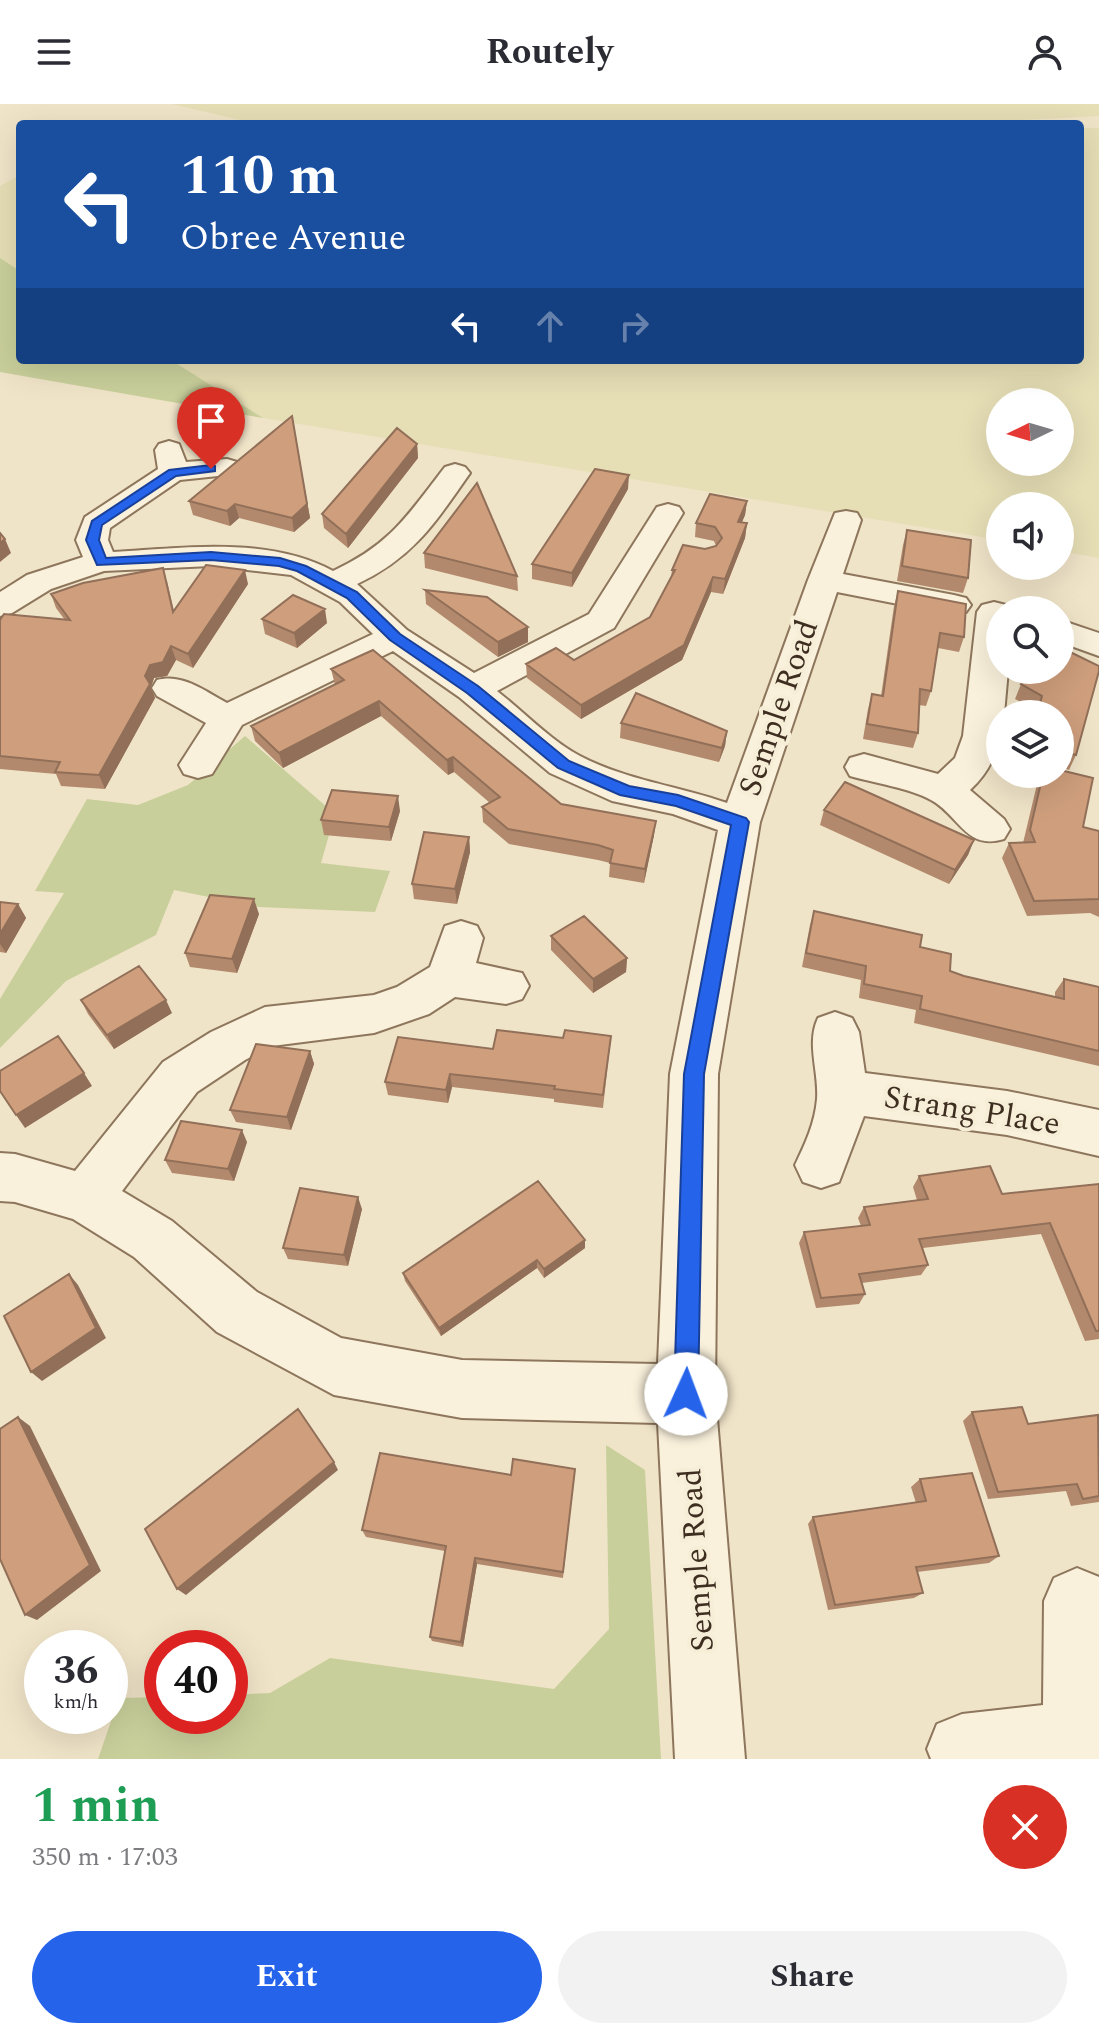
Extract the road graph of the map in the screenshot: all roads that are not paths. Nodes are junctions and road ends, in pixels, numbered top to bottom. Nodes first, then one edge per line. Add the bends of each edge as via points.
1 (227, 468) edge
2 (453, 490) dead end
3 (846, 520) dead end
4 (666, 533) dead end
5 (101, 562) junction
6 (824, 580) junction
7 (332, 584) junction
8 (0, 606) edge
9 (986, 611) edge
10 (1074, 635) edge
11 (395, 637) junction
12 (1099, 645) edge
13 (989, 684) edge
14 (170, 688) dead end
15 (472, 689) junction
16 (226, 718) junction
17 (198, 765) dead end
18 (864, 767) dead end
19 (945, 790) junction
20 (740, 822) junction
21 (990, 829) dead end
22 (506, 986) dead end
23 (835, 1032) dead end
24 (845, 1092) junction
25 (1099, 1133) edge
26 (821, 1165) dead end
27 (0, 1177) edge
28 (86, 1198) junction
29 (686, 1394) junction
30 (1077, 1601) dead end
31 (962, 1749) dead end
32 (1089, 1749) edge
33 (710, 1759) edge

1 - 5 street via 171,461 96,524 92,540
2 - 7 street via 404,541 372,565
3 - 6 street, Semple Road
4 - 15 street via 602,621
5 - 7 street via 246,558 280,562
5 - 8 street via 39,582
6 - 9 street
6 - 20 street, Semple Road
7 - 11 street via 352,595
10 - 12 street
11 - 15 street
11 - 16 street
13 - 19 street via 973,763
14 - 16 street
15 - 20 street via 564,764 626,791
16 - 17 street
18 - 19 street
19 - 21 street
20 - 29 street, Semple Road via 694,1074
22 - 28 street via 455,958 413,1001 374,1014 265,1027 180,1077
23 - 24 street, Strang Place
24 - 25 street, Strang Place via 1007,1113
24 - 26 street, Strang Place via 838,1131
27 - 28 street
28 - 29 street via 153,1239 237,1312 334,1366 462,1389
29 - 33 street, Semple Road
30 - 32 street via 1075,1681
31 - 32 street via 1030,1740

